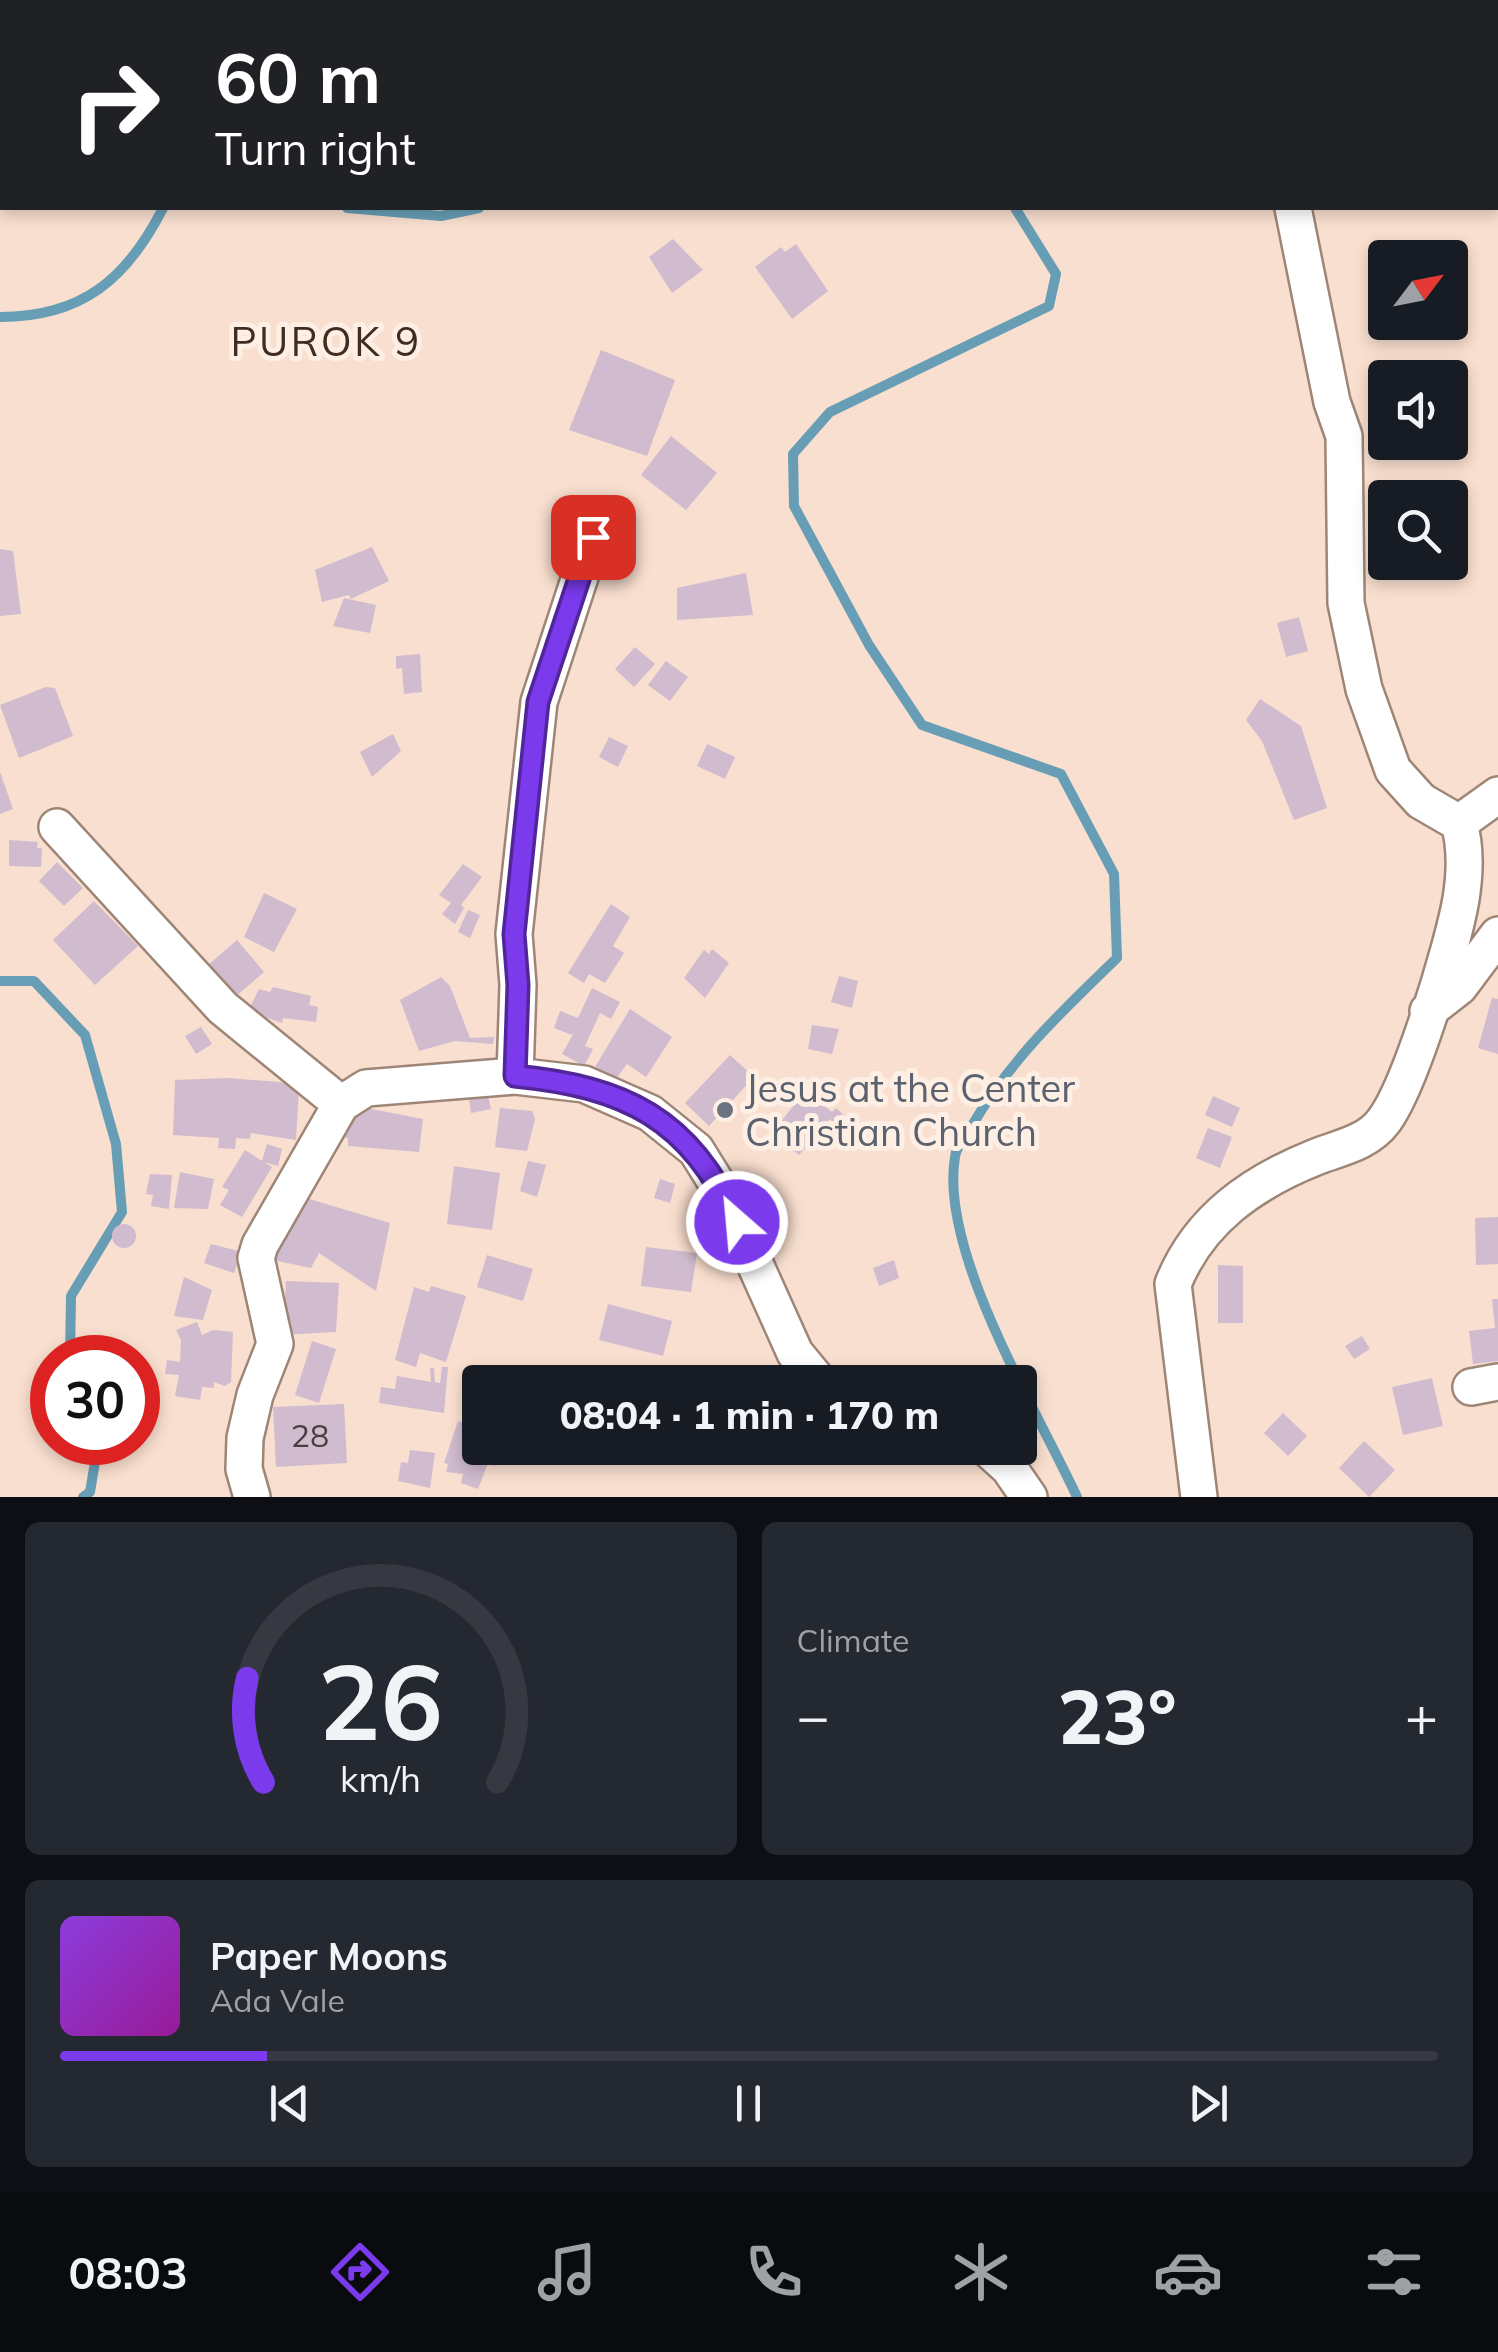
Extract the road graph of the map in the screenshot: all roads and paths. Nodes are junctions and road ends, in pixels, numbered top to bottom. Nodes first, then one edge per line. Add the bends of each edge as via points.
1 (1293, 210) edge
2 (593, 537) dead end
3 (1498, 795) edge
4 (1459, 823) junction
5 (57, 827) dead end
6 (1498, 935) edge
7 (1428, 1011) junction
8 (515, 1076) junction
9 (341, 1104) junction
10 (807, 1365) edge
11 (1006, 1465) edge
12 (252, 1497) edge
13 (1029, 1497) edge
14 (1200, 1497) edge

1 - 4 street via 1344,436 1346,604 1364,689 1393,770 1421,801
2 - 8 street via 538,702 514,934
3 - 4 street
4 - 7 street via 1465,842 1461,899
5 - 9 street via 224,1008
6 - 7 street via 1459,987
7 - 14 street via 1383,1123 1358,1142 1268,1176 1199,1232 1184,1256 1173,1284
8 - 9 street via 366,1088
8 - 10 street via 584,1084 650,1113 696,1150
9 - 12 street via 256,1258 275,1344 245,1438
11 - 13 street

